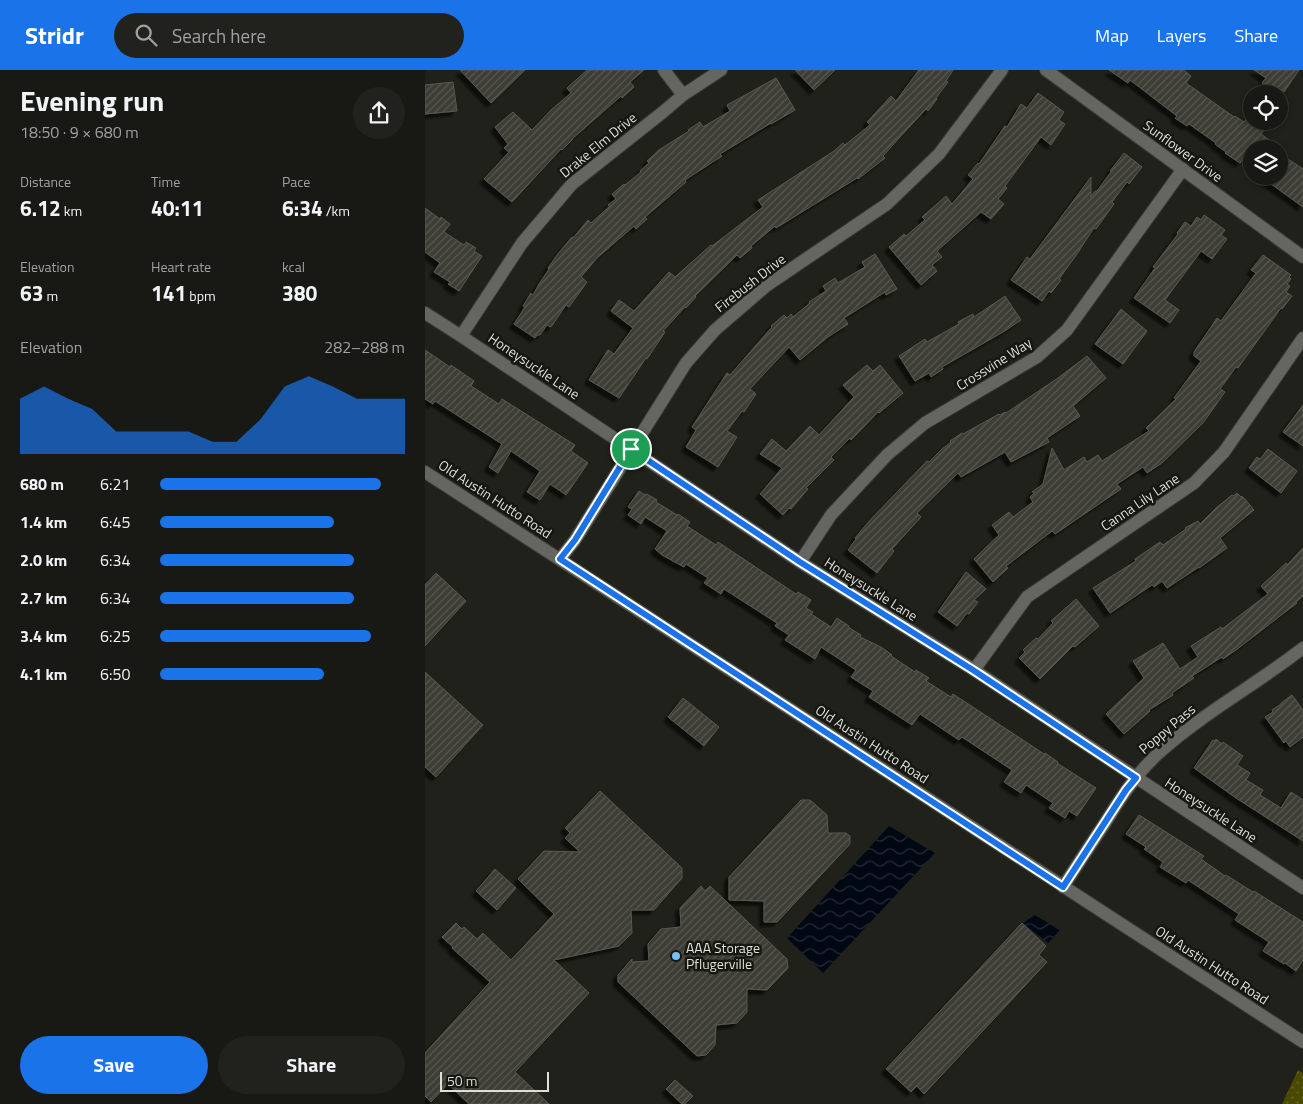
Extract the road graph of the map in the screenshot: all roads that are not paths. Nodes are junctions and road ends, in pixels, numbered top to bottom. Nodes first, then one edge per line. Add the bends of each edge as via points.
1 (664, 70) edge
2 (721, 70) edge
3 (1002, 70) edge
4 (1046, 70) edge
5 (683, 95) junction
6 (1183, 169) junction
7 (1303, 257) edge
8 (425, 313) edge
9 (461, 336) junction
10 (1303, 338) edge
11 (631, 449) junction
12 (425, 472) edge
13 (560, 559) junction
14 (800, 562) junction
15 (1303, 648) edge
16 (973, 670) junction
17 (1136, 778) junction
18 (1063, 887) junction
19 (1303, 888) edge
20 (1303, 1042) edge

1 - 5 street
2 - 5 street, Drake Elm Drive
3 - 11 street, Firebush Drive via 939,154 887,204 766,286 715,330 686,363
4 - 6 street, Sunflower Drive
5 - 9 street, Drake Elm Drive via 572,184 522,243
6 - 7 street, Sunflower Drive
6 - 14 street, Crossvine Way via 1067,330 1037,357 925,423 887,455 831,516
8 - 9 street, Honeysuckle Lane
9 - 11 street, Honeysuckle Lane
10 - 16 street, Canna Lily Lane via 1224,452 1194,483 1027,597
11 - 13 street, Firebush Drive
11 - 14 street, Honeysuckle Lane
12 - 13 street, Old Austin Hutto Road
13 - 18 street, Old Austin Hutto Road
14 - 16 street, Honeysuckle Lane
15 - 17 street, Poppy Pass via 1192,725 1160,751
16 - 17 street, Honeysuckle Lane
17 - 18 street, Poppy Pass
17 - 19 street, Honeysuckle Lane
18 - 20 street, Old Austin Hutto Road

